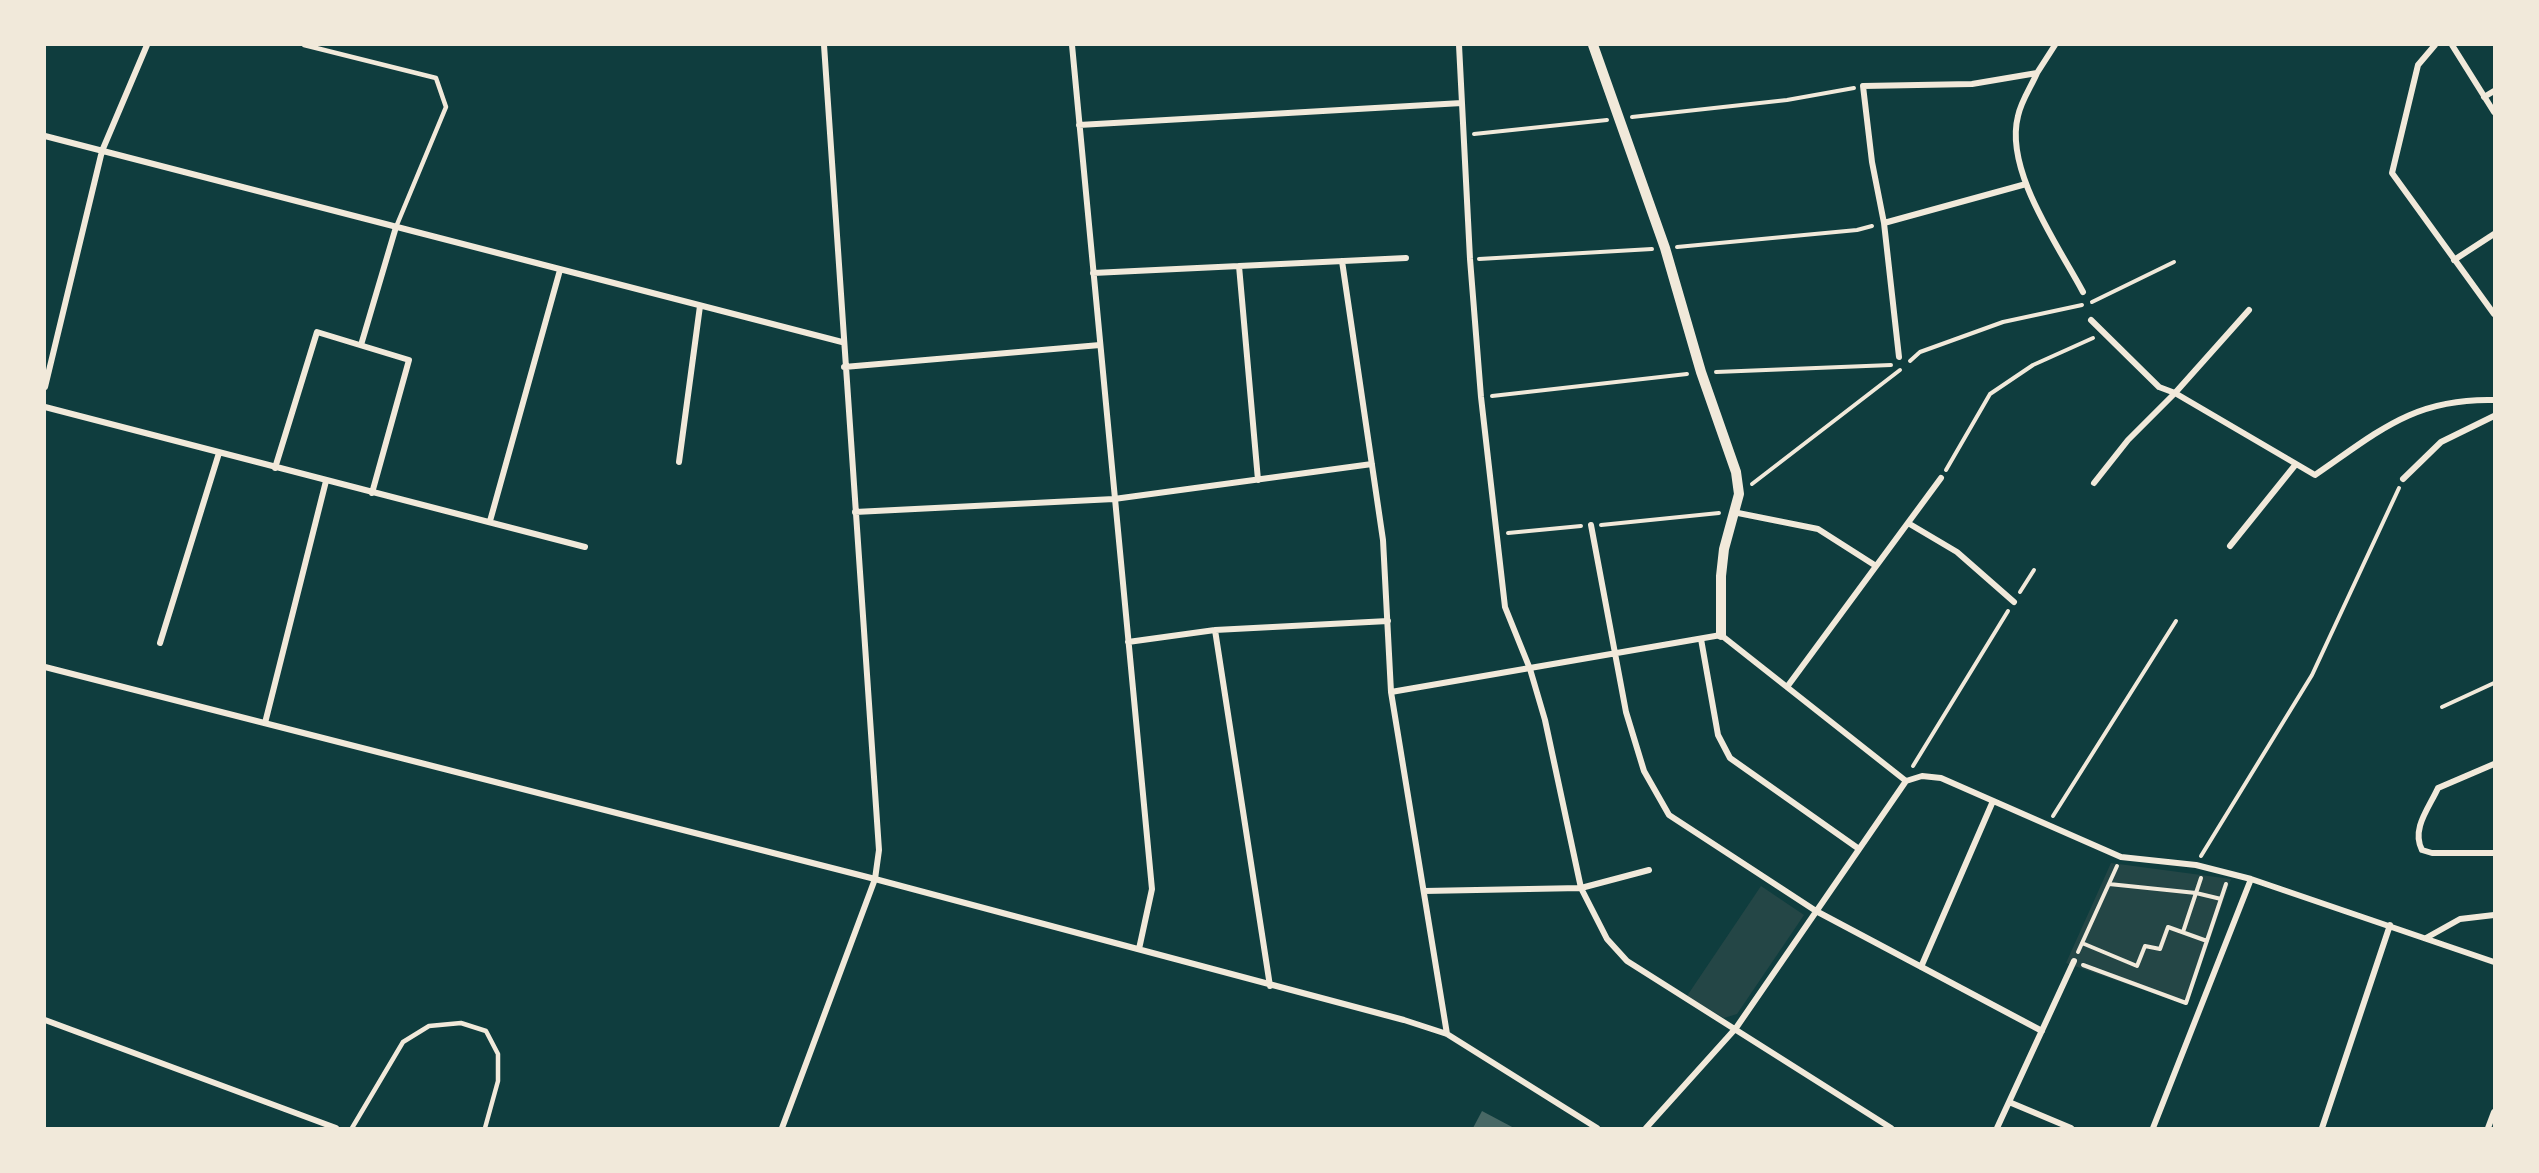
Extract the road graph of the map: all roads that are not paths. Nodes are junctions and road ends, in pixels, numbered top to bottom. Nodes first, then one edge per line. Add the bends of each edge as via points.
1 (147, 45) edge
2 (304, 45) edge
3 (824, 45) edge
4 (1072, 45) edge
5 (1459, 45) edge
6 (1593, 45) edge
7 (2055, 45) edge
8 (2435, 45) edge
9 (2452, 45) edge
10 (2037, 73) junction
11 (2494, 91) edge
12 (2484, 97) junction
13 (1462, 103) junction
14 (2494, 112) edge
15 (1079, 124) junction
16 (45, 136) edge
17 (102, 151) junction
18 (2026, 184) junction
19 (1884, 223) junction
20 (396, 227) junction
21 (2494, 234) edge
22 (1406, 258) dead end
23 (2454, 260) junction
24 (1342, 261) junction
25 (1239, 266) junction
26 (560, 270) junction
27 (1093, 273) junction
28 (2083, 292) dead end
29 (700, 306) junction
30 (2249, 310) dead end
31 (2494, 314) edge
32 (2091, 320) dead end
33 (842, 342) junction
34 (361, 345) junction
35 (1100, 345) junction
36 (1899, 357) dead end
37 (844, 367) junction
38 (45, 387) edge
39 (2175, 393) junction
40 (2494, 400) edge
41 (45, 407) edge
42 (2494, 416) edge
43 (219, 453) junction
44 (678, 462) dead end
45 (1372, 464) junction
46 (2296, 464) junction
47 (275, 468) junction
48 (1941, 478) road end
49 (2403, 479) road end
50 (1258, 480) junction
51 (326, 482) junction
52 (2094, 483) dead end
53 (372, 493) junction
54 (1114, 500) junction
55 (855, 512) junction
56 (1732, 512) junction
57 (490, 521) junction
58 (1908, 523) junction
59 (1592, 525) road end
60 (2230, 546) dead end
61 (585, 547) dead end
62 (1876, 566) junction
63 (2014, 602) road end
64 (1388, 621) junction
65 (1215, 630) junction
66 (1721, 635) junction
67 (1701, 639) junction
68 (1128, 642) junction
69 (160, 643) dead end
70 (1615, 655) junction
71 (45, 667) edge
72 (1530, 669) junction
73 (1787, 687) junction
74 (1390, 692) junction
75 (265, 723) junction
76 (2494, 764) edge
77 (1906, 781) junction
78 (1993, 801) junction
79 (1859, 849) junction
80 (2494, 853) edge
81 (1649, 870) dead end
82 (875, 879) junction
83 (2251, 879) junction
84 (1581, 888) junction
85 (1424, 891) junction
86 (1816, 911) junction
87 (2494, 915) edge
88 (2390, 925) junction
89 (2426, 938) junction
90 (1139, 949) junction
91 (2074, 961) road end
92 (2494, 962) edge
93 (1921, 967) junction
94 (1270, 986) junction
95 (45, 1020) edge
96 (1736, 1028) junction
97 (2042, 1031) junction
98 (1447, 1034) junction
99 (2009, 1102) junction
100 (2494, 1112) edge
101 (336, 1128) edge
102 (352, 1128) edge
103 (484, 1128) edge
104 (783, 1128) edge
105 (1597, 1128) edge
106 (1646, 1128) edge
107 (1891, 1128) edge
108 (1997, 1128) edge
109 (2071, 1128) edge
110 (2153, 1128) edge
111 (2322, 1128) edge
112 (2488, 1128) edge

1 - 17 street
2 - 20 lane via 436,78 446,107
3 - 33 street
4 - 15 street
5 - 13 street
6 - 56 street via 1665,248 1701,372 1736,472 1739,494
7 - 10 street
8 - 23 street via 2418,65 2392,173
9 - 12 street
10 - 18 street via 2018,116 2016,149
10 - 19 street via 1972,84 1863,86
11 - 12 street
12 - 14 street
13 - 15 street
13 - 72 street via 1470,259 1495,534 1505,607
15 - 27 street
16 - 17 street
17 - 20 street
17 - 38 street
18 - 19 street
18 - 28 street
19 - 36 street
20 - 26 street
20 - 34 street
21 - 23 street
22 - 24 street
23 - 31 street
24 - 25 street
24 - 45 street
25 - 27 street
25 - 50 street
26 - 29 street
26 - 57 street
27 - 35 street
29 - 33 street
29 - 44 street
30 - 39 street
32 - 39 street via 2159,387
33 - 37 street
34 - 47 street via 317,332
34 - 53 street via 409,360
35 - 37 street
35 - 54 street
37 - 55 street
39 - 46 street
39 - 52 street via 2128,440
40 - 46 street via 2455,401 2407,414 2315,475
41 - 43 street
42 - 49 street via 2441,442
43 - 47 street
43 - 69 street
45 - 50 street
45 - 64 street via 1383,540
46 - 60 street
47 - 51 street
48 - 58 street
50 - 54 street
51 - 53 street
51 - 75 street
53 - 57 street
54 - 55 street
54 - 68 street
55 - 82 street via 879,850
56 - 62 street via 1818,529
56 - 66 street via 1721,576
57 - 61 street
58 - 62 street
58 - 63 street via 1957,552
59 - 70 street
62 - 73 street
64 - 65 street
64 - 74 street
65 - 68 street
65 - 94 street
66 - 67 street
66 - 73 street
67 - 70 street
67 - 79 street via 1718,735 1730,758
68 - 90 street via 1152,890
70 - 72 street
70 - 86 street via 1626,712 1644,771 1669,815
71 - 75 street
72 - 74 street
72 - 84 street via 1545,720
73 - 77 street
74 - 85 street
75 - 82 street
76 - 80 street via 2438,788 2418,830 2422,850
77 - 78 street via 1922,776 1941,778
77 - 79 street
78 - 83 street via 2121,857 2196,865
78 - 93 street
79 - 86 street
81 - 84 street
82 - 90 street
82 - 104 street
83 - 88 street
83 - 110 street
84 - 85 street
84 - 96 street via 1607,939 1627,961
85 - 98 street
86 - 93 street
86 - 96 street
87 - 89 street via 2460,919
88 - 89 street
88 - 111 street
89 - 92 street
90 - 94 street
91 - 97 street
93 - 97 street
94 - 98 street
95 - 101 street
96 - 106 street
96 - 107 street
97 - 99 street
98 - 105 street
99 - 108 street
99 - 109 street
100 - 112 street
102 - 103 lane via 404,1042 429,1026 461,1023 486,1031 498,1054 498,1080

